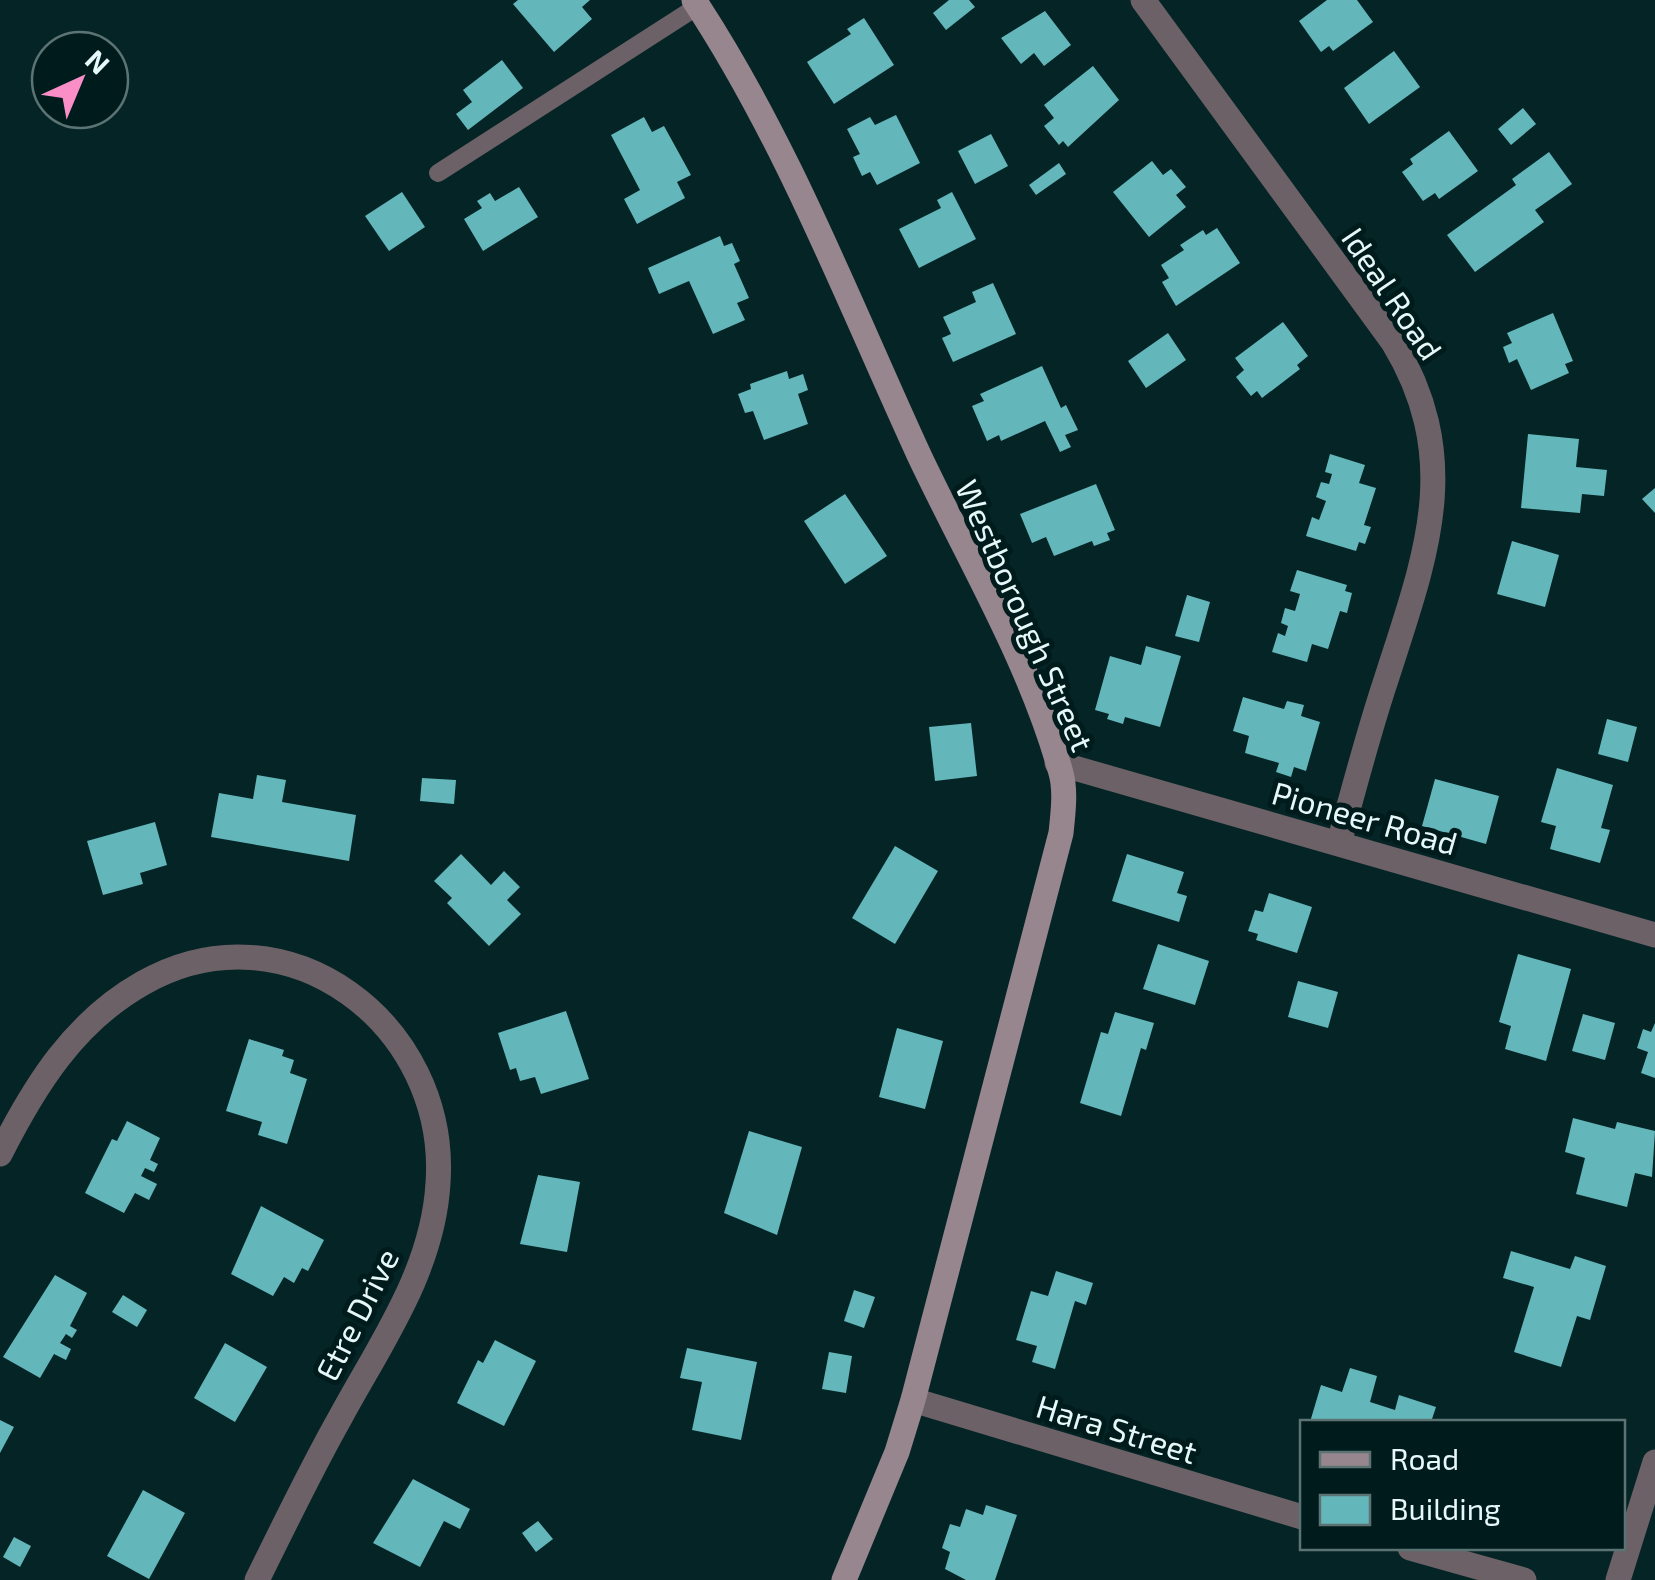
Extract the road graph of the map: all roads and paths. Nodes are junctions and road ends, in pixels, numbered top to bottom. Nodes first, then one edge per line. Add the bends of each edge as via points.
1 (1143, 0) edge
2 (696, 3) edge
3 (438, 173) dead end
4 (1057, 763) junction
5 (1339, 842) junction
6 (1655, 935) edge
7 (0, 1154) edge
8 (913, 1400) junction
9 (1655, 1462) edge
10 (1649, 1503) edge
11 (1300, 1516) edge
12 (1417, 1550) edge
13 (257, 1580) edge
14 (844, 1580) edge
15 (1524, 1580) edge
16 (1618, 1580) edge

1 - 5 street, Ideal Road via 1393,342 1413,376 1431,432 1435,488 1426,556
2 - 3 lane
2 - 4 street, Westborough Street via 858,315 999,616
4 - 5 street, Pioneer Road
4 - 8 street, Westborough Street via 1061,833
5 - 6 street, Pioneer Road
7 - 13 street, Etre Drive via 36,1085 76,1034 144,982 208,957 240,955 302,969 350,994 395,1033 433,1121 439,1181 434,1223 405,1302
8 - 11 street, Hara Street
8 - 14 street, Westborough Street
9 - 10 street
10 - 16 street
12 - 15 street

